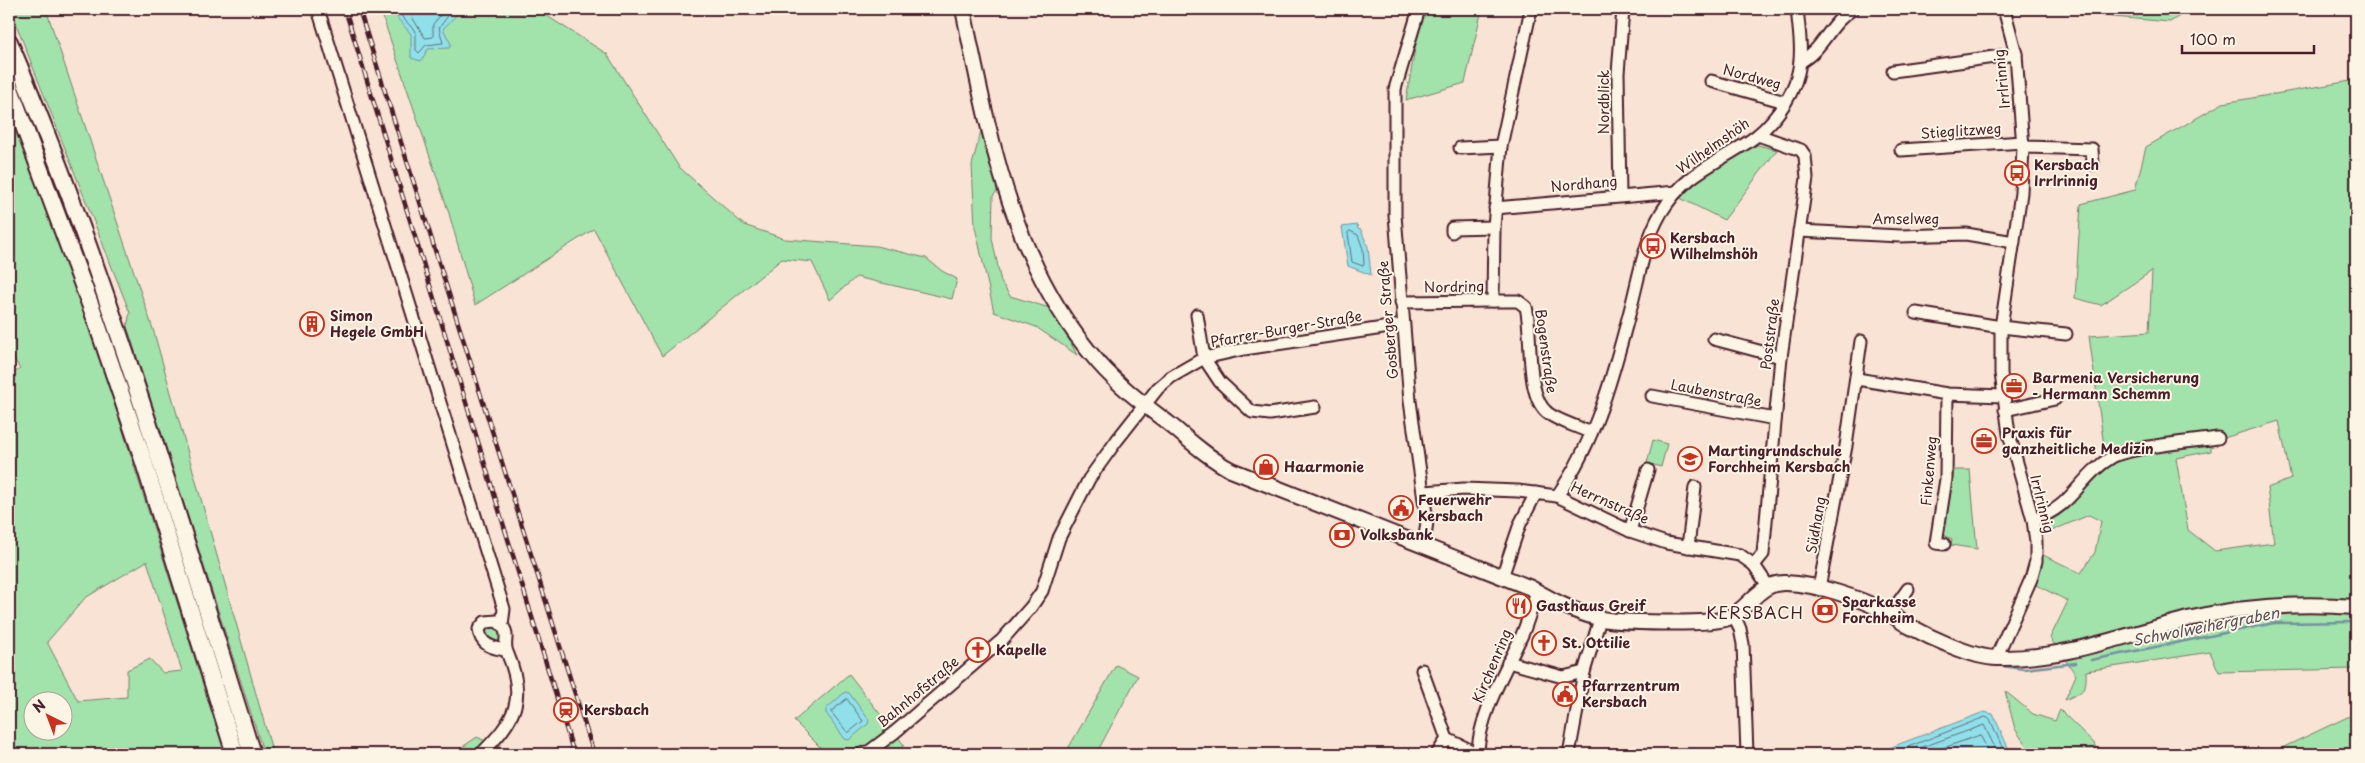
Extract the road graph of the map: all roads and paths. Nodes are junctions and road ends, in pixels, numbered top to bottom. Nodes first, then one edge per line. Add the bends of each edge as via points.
1 (318, 9) edge
2 (963, 9) edge
3 (1419, 9) edge
4 (1531, 9) edge
5 (1623, 9) edge
6 (1797, 9) edge
7 (1854, 9) edge
8 (2004, 9) edge
9 (9, 42) edge
10 (2016, 54) junction
11 (1800, 62) junction
12 (1893, 72) dead end
13 (1711, 81) dead end
14 (9, 86) edge
15 (1785, 102) junction
16 (1758, 135) junction
17 (2023, 145) junction
18 (1501, 146) junction
19 (1460, 148) dead end
20 (1901, 150) dead end
21 (2093, 164) dead end
22 (1676, 192) junction
23 (1620, 196) junction
24 (1495, 208) junction
25 (1494, 227) junction
26 (1799, 231) junction
27 (1452, 232) dead end
28 (2014, 242) junction
29 (1493, 301) junction
30 (1401, 302) junction
31 (1916, 313) dead end
32 (1198, 315) dead end
33 (1402, 325) junction
34 (2001, 327) junction
35 (2066, 334) dead end
36 (1714, 339) dead end
37 (1861, 342) dead end
38 (1781, 357) junction
39 (1204, 358) junction
40 (1857, 379) junction
41 (1947, 394) junction
42 (1652, 396) dead end
43 (2003, 396) junction
44 (2055, 399) dead end
45 (1315, 407) dead end
46 (1150, 409) junction
47 (2005, 410) junction
48 (1775, 419) junction
49 (1591, 432) junction
50 (2218, 438) dead end
51 (1648, 470) dead end
52 (1695, 487) dead end
53 (1424, 492) junction
54 (1536, 493) junction
55 (1557, 496) junction
56 (2033, 520) junction
57 (1630, 531) junction
58 (1944, 544) dead end
59 (1424, 546) junction
60 (1688, 547) junction
61 (1754, 565) junction
62 (1502, 577) junction
63 (1768, 586) junction
64 (1820, 588) junction
65 (1908, 589) dead end
66 (1537, 591) junction
67 (2356, 607) edge
68 (1890, 614) junction
69 (1734, 615) junction
70 (1600, 619) junction
71 (502, 625) junction
72 (506, 650) junction
73 (1996, 658) junction
74 (1508, 662) junction
75 (1422, 670) dead end
76 (1584, 672) junction
77 (1447, 739) junction
78 (867, 753) edge
79 (235, 754) edge
80 (252, 754) edge
81 (481, 754) edge
82 (1437, 754) edge
83 (1478, 754) edge
84 (1570, 754) edge
85 (1747, 754) edge

1 - 71 street via 504,609
2 - 46 main road via 997,163 1030,254 1057,304 1099,363
3 - 30 street, Gosberger Straße via 1395,89 1394,215
4 - 18 street, Nordring
5 - 23 street, Nordblick via 1618,73
6 - 11 street
7 - 11 street via 1841,18 1812,56
8 - 10 street, Irrlrinnig
9 - 80 highway via 41,119 126,356
10 - 12 street
10 - 17 street, Irrlrinnig
11 - 15 street, Wilhelmshöh
13 - 15 street, Nordweg
14 - 79 highway via 102,338
15 - 16 street, Wilhelmshöh
16 - 22 street, Wilhelmshöh via 1693,175
16 - 26 street, Poststraße via 1796,147 1805,156 1807,178
17 - 20 street, Stieglitzweg
17 - 21 street via 2092,149
17 - 28 street, Irrlrinnig
18 - 19 street
18 - 24 street, Nordring
22 - 23 street, Nordhang
22 - 49 street, Wilhelmshöh via 1660,214 1652,234 1613,376
23 - 24 street, Nordhang
24 - 25 street, Nordring
25 - 27 street via 1452,228
25 - 29 street, Nordring
26 - 28 street, Amselweg via 1900,236 1966,234
26 - 38 street, Poststraße
28 - 34 street, Irrlrinnig
29 - 30 street, Nordring
29 - 49 street, Bogenstraße via 1518,301 1526,307 1538,402 1548,413
30 - 33 street, Gosberger Straße
31 - 34 street
32 - 39 street, Pfarrer-Burger-Straße
33 - 39 street, Pfarrer-Burger-Straße
33 - 53 street, Gosberger Straße
34 - 35 street
34 - 43 street, Irrlrinnig
36 - 38 street
37 - 40 street, Südhang
38 - 48 street, Poststraße
39 - 45 street via 1220,382 1252,412 1270,414
39 - 46 street, Pfarrer-Burger-Straße via 1170,377 1158,388
40 - 41 street
40 - 64 street, Südhang
41 - 43 street
41 - 58 street, Finkenweg via 1946,478 1936,543
42 - 48 street, Laubenstraße
43 - 47 street, Irrlrinnig
44 - 47 street
46 - 59 main road via 1201,451 1231,470
46 - 78 street, Bahnhofstraße via 1117,440 1089,479 1059,538 1042,592 1031,607 1002,640
47 - 56 street, Irrlrinnig
48 - 61 street, Poststraße via 1763,554
49 - 55 street, Wilhelmshöh via 1573,474
50 - 56 street via 2114,456 2091,472 2056,511
51 - 57 street
52 - 60 street
53 - 54 street, Herrnstraße via 1464,489
53 - 59 street, Gosberger Straße via 1428,522
54 - 55 street, Herrnstraße
54 - 62 street via 1520,524
55 - 57 street, Herrnstraße
56 - 73 street, Irrlrinnig via 2036,561
57 - 60 street, Herrnstraße
59 - 62 main road
60 - 61 street, Herrnstraße via 1740,555
61 - 63 street, Herrnstraße
62 - 66 main road
63 - 64 main road via 1784,582
63 - 69 main road
64 - 68 main road
65 - 68 street
66 - 70 main road
66 - 74 street, Kirchenring via 1523,633
67 - 73 main road via 2275,605 2190,619 2032,657
68 - 73 main road via 1930,636 1983,657
69 - 70 main road via 1720,621 1695,623
69 - 85 street via 1743,644
70 - 76 street
71 - 72 street
71 - 72 street via 497,621 485,622 478,629 486,644
72 - 81 street via 515,671 517,698 509,721
74 - 76 street via 1563,677
74 - 83 street, Kirchenring via 1492,698
75 - 77 street
76 - 84 street
77 - 82 street
77 - 83 street

